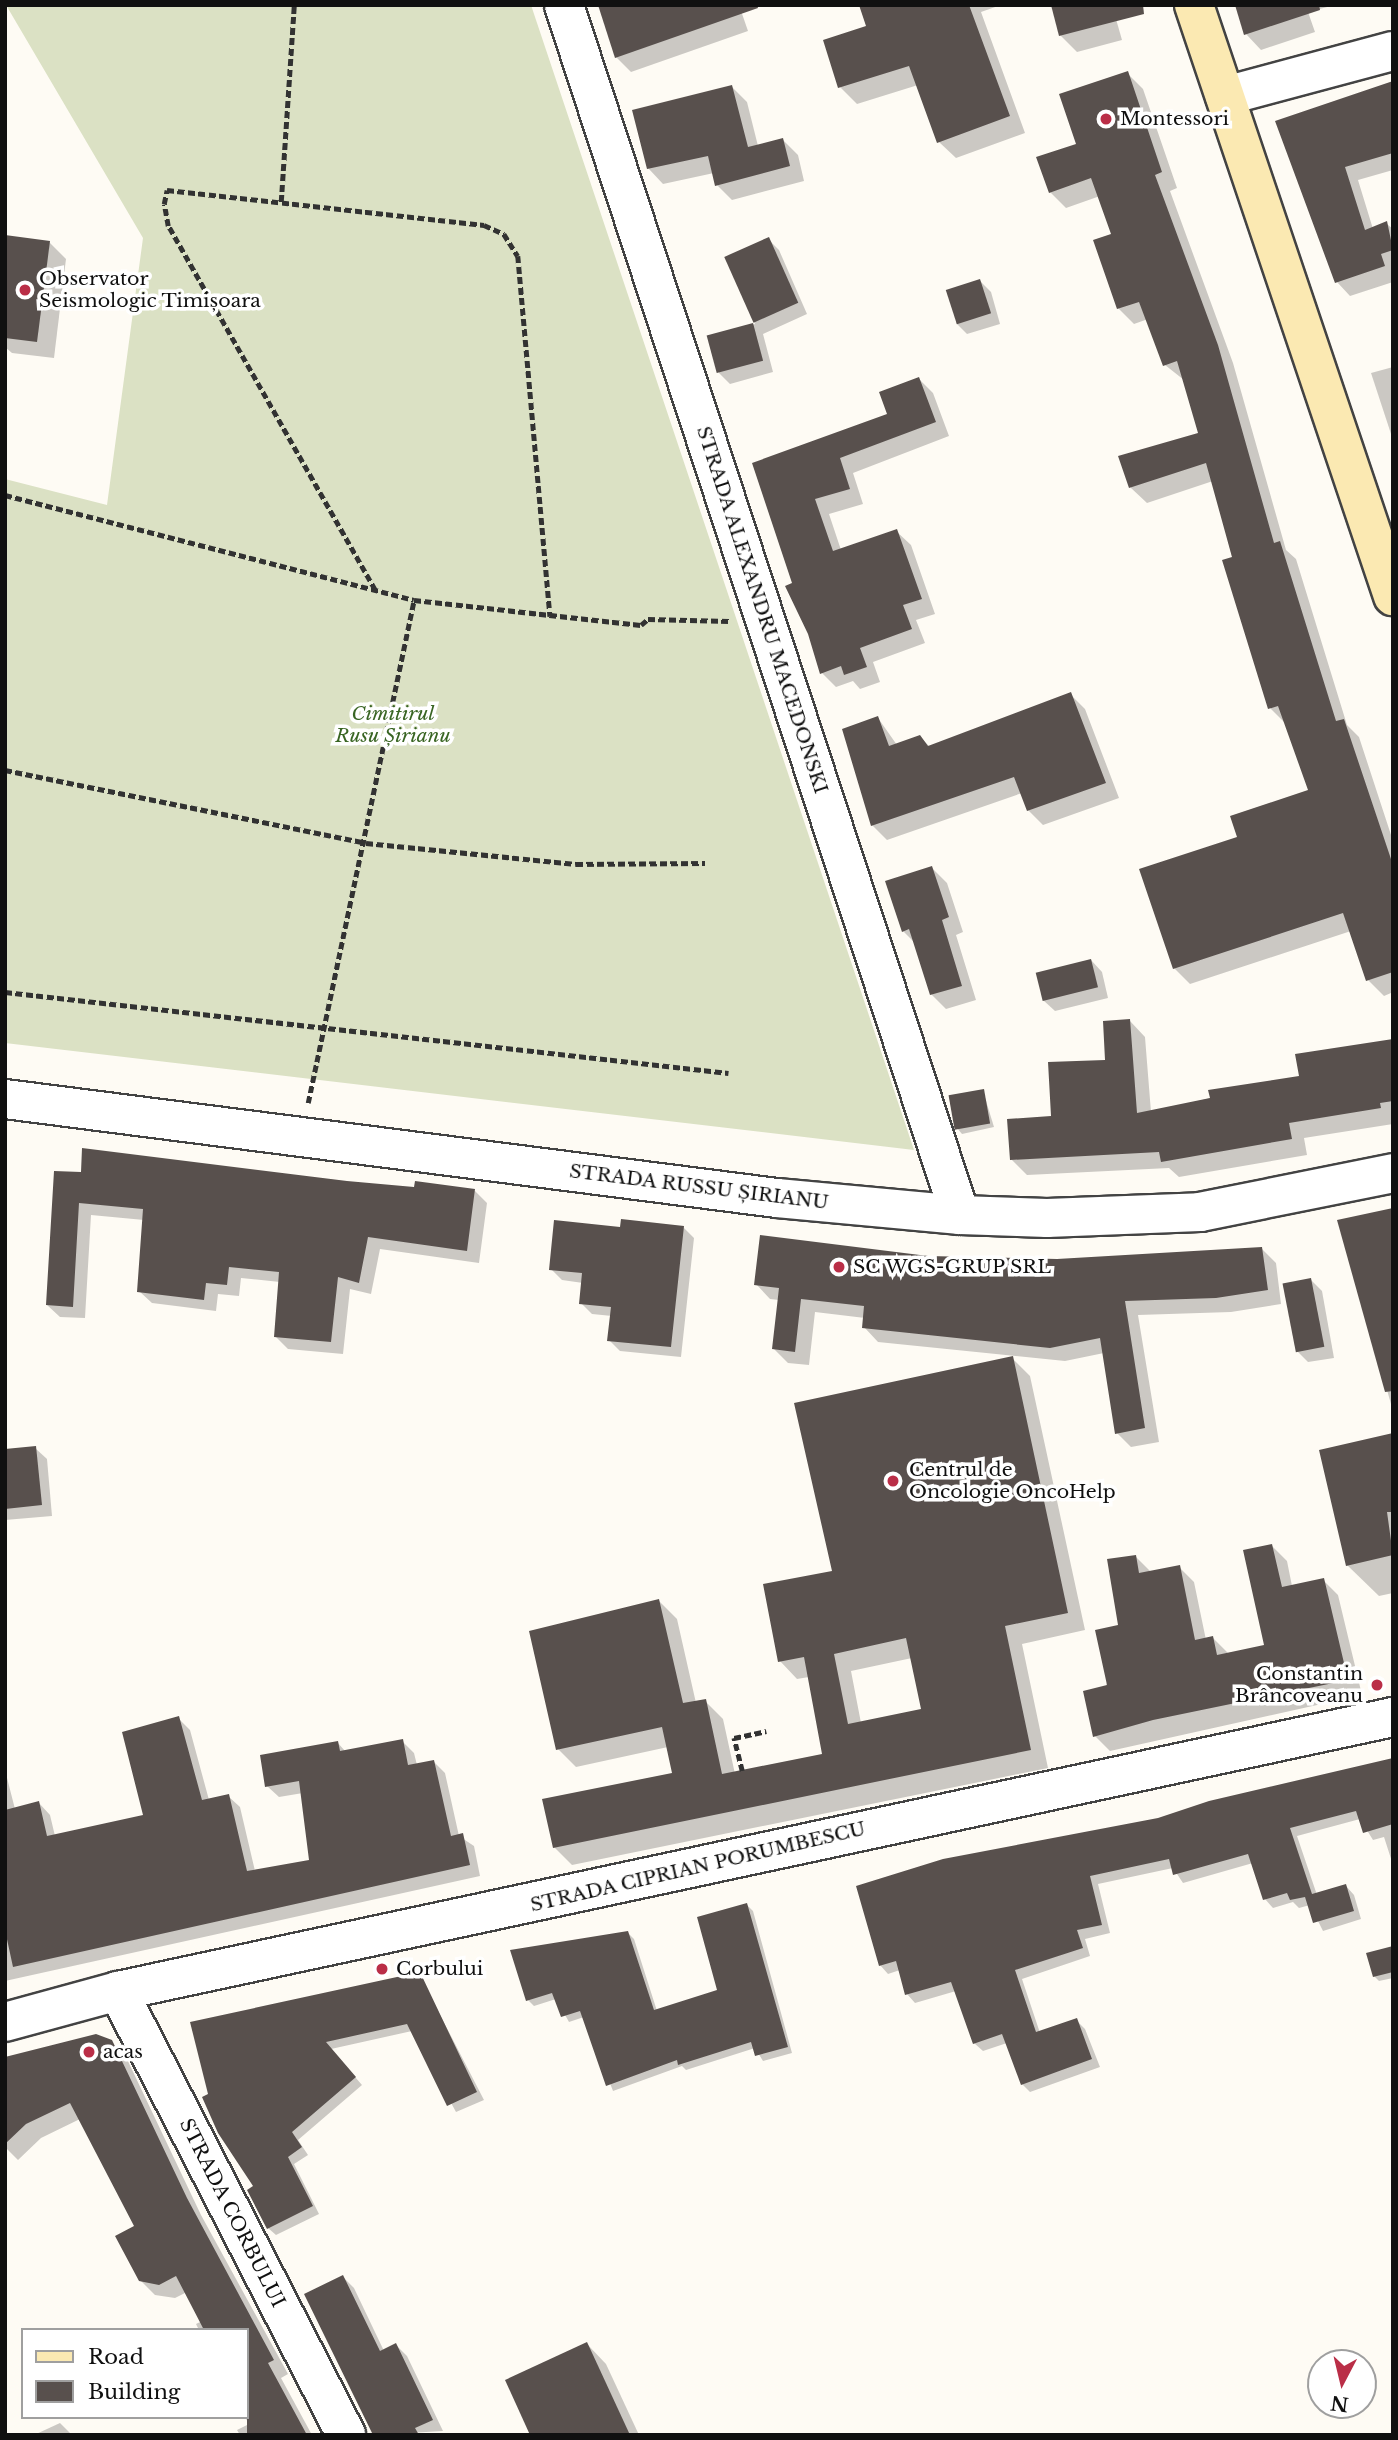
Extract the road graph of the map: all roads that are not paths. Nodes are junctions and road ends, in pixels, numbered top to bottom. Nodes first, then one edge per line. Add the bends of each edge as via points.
1 (564, 5) edge
2 (1194, 5) edge
3 (1393, 51) edge
4 (1225, 96) junction
5 (1392, 591) edge
6 (5, 1099) edge
7 (1393, 1173) edge
8 (960, 1215) junction
9 (1393, 1717) edge
10 (118, 1991) junction
11 (5, 2022) edge
12 (346, 2435) edge

1 - 8 street, STRADA ALEXANDRU MACEDONSKI
2 - 4 main road
3 - 4 street
4 - 5 main road
6 - 8 street, STRADA RUSSU ȘIRIANU via 765,1196
7 - 8 street, STRADA RUSSU ȘIRIANU via 1200,1212 1048,1218
9 - 10 street, STRADA CIPRIAN PORUMBESCU
10 - 11 street, STRADA CIPRIAN PORUMBESCU
10 - 12 street, STRADA CORBULUI

